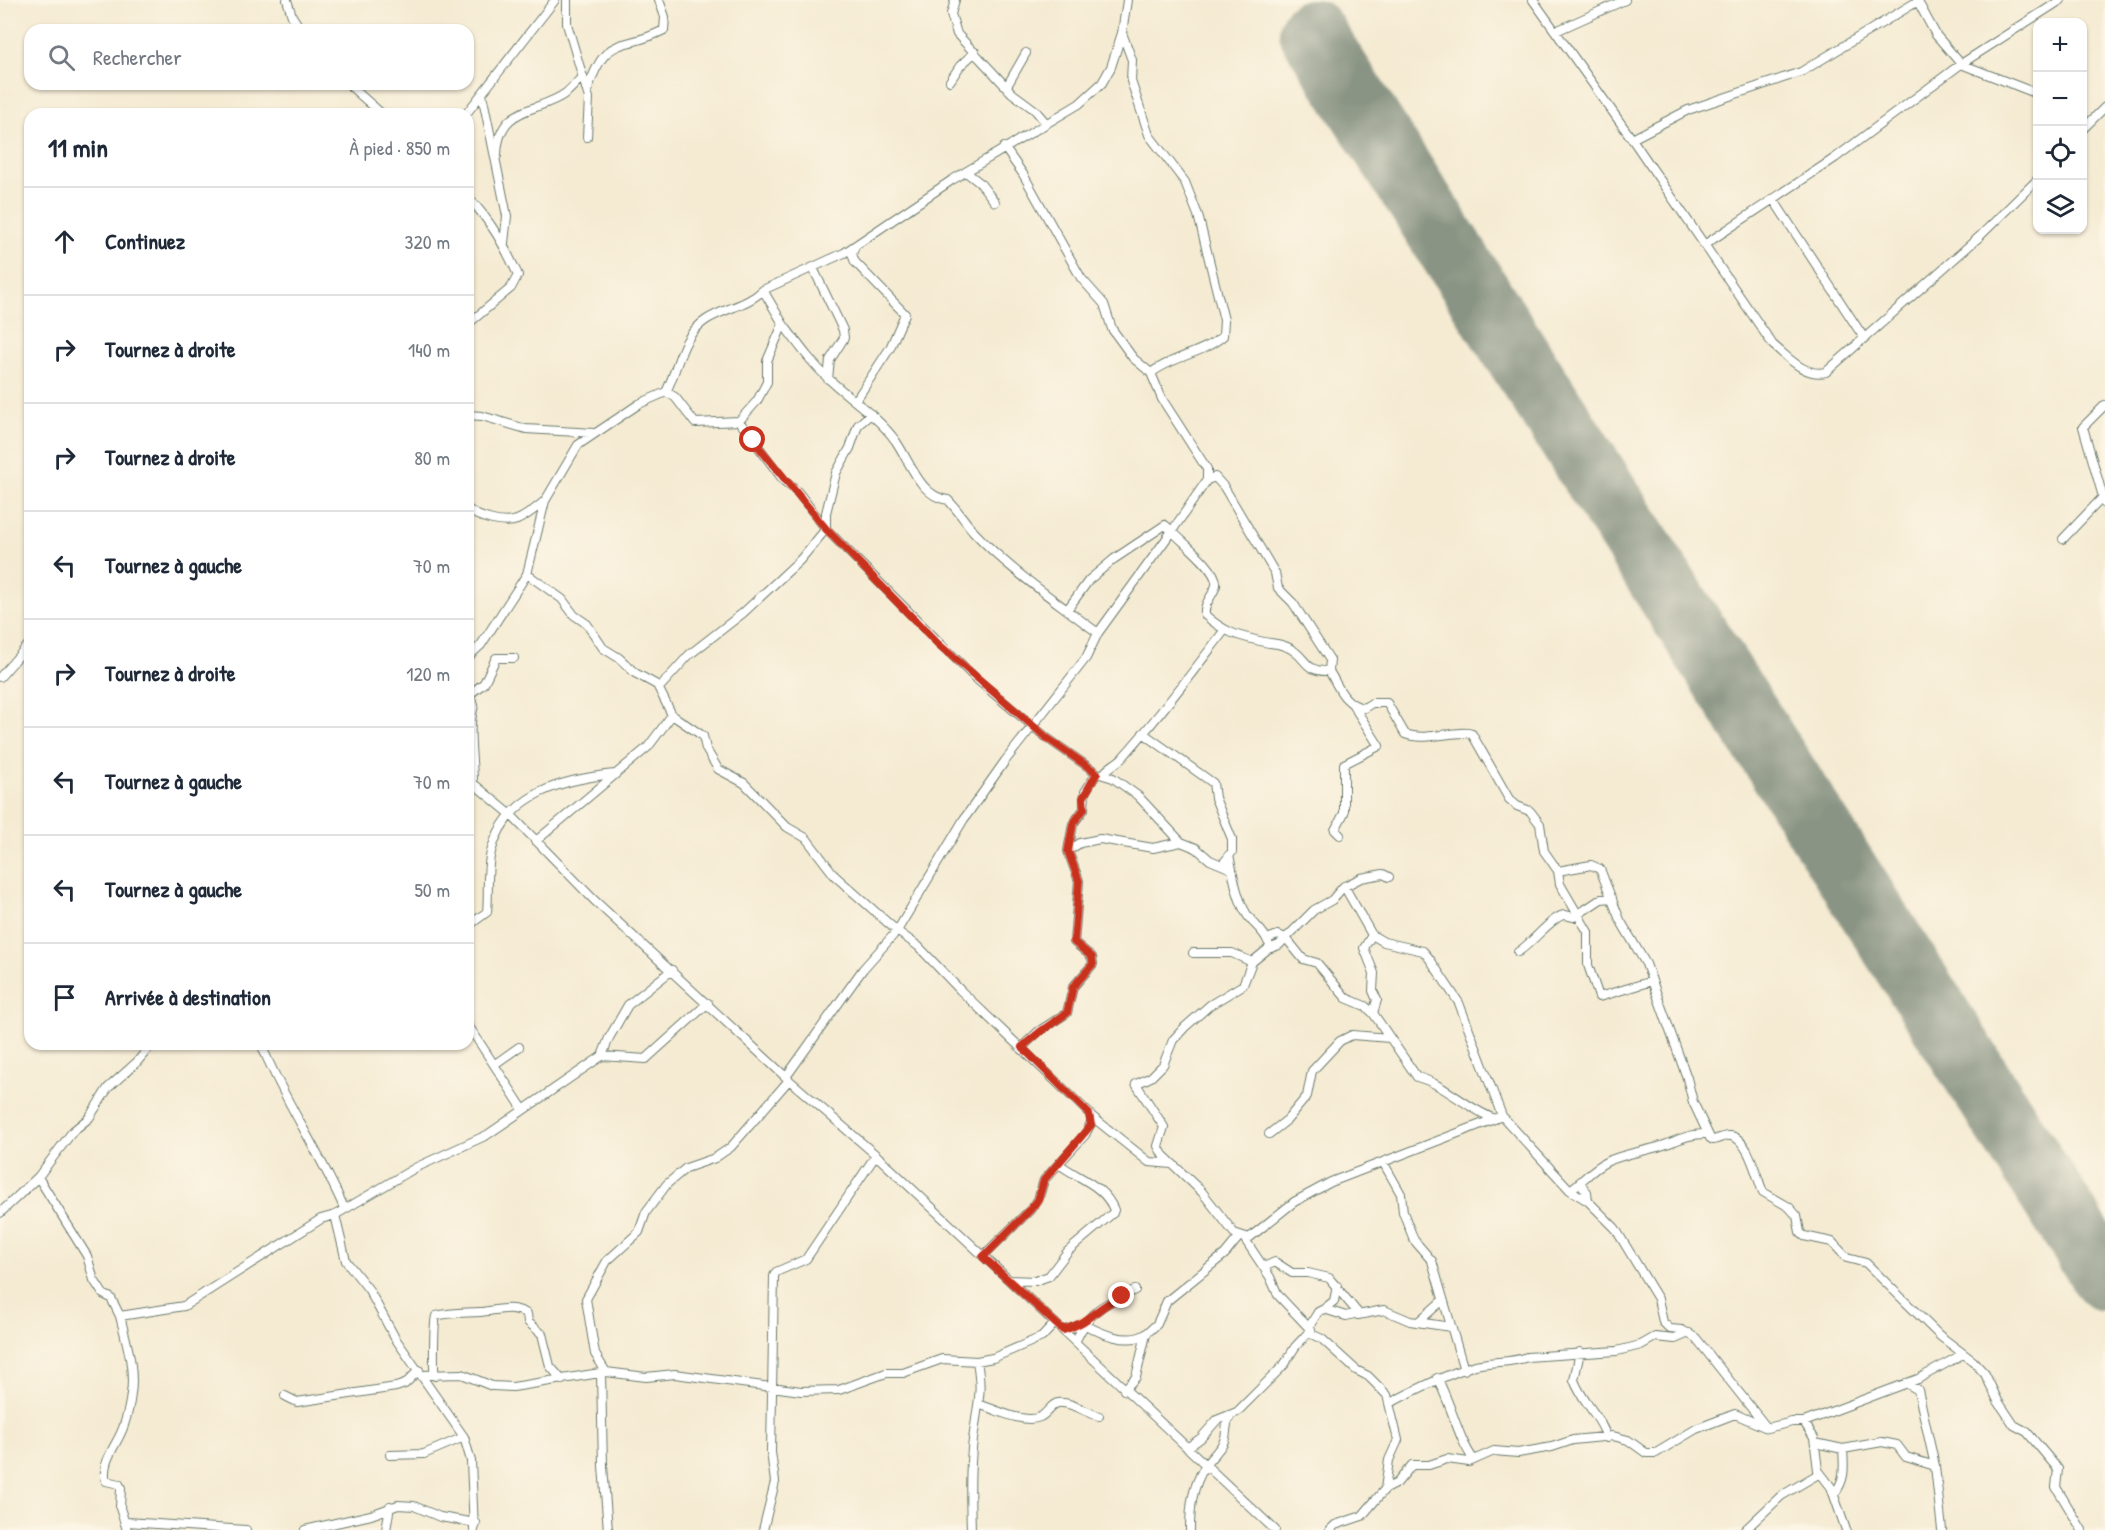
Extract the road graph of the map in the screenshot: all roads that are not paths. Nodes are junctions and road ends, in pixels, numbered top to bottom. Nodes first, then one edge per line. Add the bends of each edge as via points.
1 (555, 0) edge
2 (567, 0) edge
3 (659, 0) edge
4 (955, 0) edge
5 (1127, 0) edge
6 (1533, 0) edge
7 (1625, 0) edge
8 (2061, 0) edge
9 (1917, 1) edge
10 (290, 3) edge
11 (299, 24) edge
12 (1556, 31) junction
13 (1122, 33) junction
14 (975, 52) junction
15 (1026, 53) dead end
16 (1961, 64) junction
17 (583, 76) junction
18 (950, 81) dead end
19 (1007, 86) junction
20 (588, 89) junction
21 (355, 90) edge
22 (2033, 92) edge
23 (482, 94) junction
24 (2105, 107) edge
25 (375, 108) edge
26 (471, 108) edge
27 (2096, 115) junction
28 (2087, 116) edge
29 (1046, 123) junction
30 (2086, 126) edge
31 (587, 137) dead end
32 (1632, 139) junction
33 (1004, 147) junction
34 (497, 169) junction
35 (966, 172) junction
36 (2036, 180) edge
37 (1773, 199) junction
38 (995, 202) dead end
39 (474, 203) edge
40 (504, 243) junction
41 (855, 245) junction
42 (1704, 245) junction
43 (813, 268) junction
44 (763, 290) junction
45 (474, 319) edge
46 (783, 324) junction
47 (1864, 338) junction
48 (1151, 373) junction
49 (828, 379) junction
50 (666, 392) junction
51 (856, 400) junction
52 (2105, 405) edge
53 (867, 413) junction
54 (474, 415) edge
55 (740, 421) junction
56 (596, 433) junction
57 (1211, 478) junction
58 (2104, 500) edge
59 (545, 501) junction
60 (474, 512) edge
61 (826, 529) junction
62 (1172, 531) junction
63 (2063, 539) dead end
64 (527, 574) junction
65 (1067, 610) junction
66 (1224, 632) junction
67 (1098, 633) junction
68 (24, 650) edge
69 (474, 651) edge
70 (514, 657) dead end
71 (1329, 671) junction
72 (0, 677) edge
73 (659, 688) junction
74 (474, 691) edge
75 (1353, 705) junction
76 (672, 715) junction
77 (1033, 727) junction
78 (1143, 733) junction
79 (615, 774) junction
80 (1100, 774) junction
81 (474, 784) edge
82 (509, 813) junction
83 (1340, 835) dead end
84 (536, 841) junction
85 (1181, 842) junction
86 (1068, 851) junction
87 (1226, 867) junction
88 (1558, 871) junction
89 (1389, 877) dead end
90 (1343, 891) junction
91 (1612, 898) junction
92 (1580, 914) junction
93 (474, 922) edge
94 (897, 931) junction
95 (1372, 935) junction
96 (1286, 938) junction
97 (1267, 939) junction
98 (1268, 949) junction
99 (1518, 952) dead end
100 (1192, 953) dead end
101 (1252, 962) junction
102 (672, 970) junction
103 (1652, 981) junction
104 (708, 1003) junction
105 (1373, 1013) junction
106 (474, 1034) edge
107 (1390, 1038) junction
108 (519, 1047) dead end
109 (1022, 1047) junction
110 (147, 1050) edge
111 (264, 1050) edge
112 (602, 1056) junction
113 (495, 1064) junction
114 (787, 1079) junction
115 (523, 1109) junction
116 (1089, 1114) junction
117 (1498, 1118) junction
118 (1269, 1134) dead end
119 (1707, 1134) junction
120 (876, 1155) junction
121 (1383, 1162) junction
122 (1059, 1164) junction
123 (1172, 1164) junction
124 (38, 1177) junction
125 (1580, 1184) junction
126 (1570, 1190) junction
127 (1588, 1202) junction
128 (344, 1208) junction
129 (0, 1213) edge
130 (335, 1215) junction
131 (1242, 1237) junction
132 (983, 1257) junction
133 (1264, 1267) junction
134 (1009, 1280) junction
135 (1337, 1286) junction
136 (1135, 1290) dead end
137 (1443, 1300) junction
138 (1324, 1309) junction
139 (1358, 1315) junction
140 (120, 1316) junction
141 (1419, 1320) junction
142 (1055, 1323) junction
143 (1084, 1324) junction
144 (1451, 1327) junction
145 (1063, 1330) junction
146 (1309, 1330) junction
147 (1146, 1334) junction
148 (1689, 1334) junction
149 (1075, 1342) junction
150 (1580, 1352) junction
151 (595, 1354) junction
152 (1963, 1354) junction
153 (977, 1361) junction
154 (1464, 1370) junction
155 (421, 1372) junction
156 (603, 1372) junction
157 (589, 1374) junction
158 (435, 1376) junction
159 (1437, 1378) junction
160 (1918, 1379) junction
161 (562, 1380) junction
162 (1906, 1383) junction
163 (772, 1388) junction
164 (1124, 1390) junction
165 (1918, 1390) junction
166 (285, 1396) dead end
167 (1390, 1403) junction
168 (981, 1405) junction
169 (1099, 1416) dead end
170 (1230, 1417) junction
171 (1804, 1422) junction
172 (1767, 1428) junction
173 (465, 1437) junction
174 (1607, 1438) junction
175 (1815, 1443) junction
176 (1187, 1448) junction
177 (1843, 1449) junction
178 (390, 1455) dead end
179 (1474, 1460) junction
180 (1205, 1465) junction
181 (1935, 1466) junction
182 (1820, 1473) junction
183 (1385, 1489) junction
184 (1834, 1494) junction
185 (390, 1506) junction
186 (148, 1525) junction
187 (127, 1526) edge
188 (475, 1526) edge
189 (136, 1530) edge
190 (246, 1530) edge
191 (306, 1530) edge
192 (386, 1530) edge
193 (608, 1530) edge
194 (763, 1530) edge
195 (971, 1530) edge
196 (1190, 1530) edge
197 (1275, 1530) edge
198 (1330, 1530) edge
199 (1745, 1530) edge
200 (1846, 1530) edge
201 (1942, 1530) edge
202 (2082, 1530) edge

1 - 23 street
2 - 17 street via 567,24
3 - 20 street via 665,17 664,30 609,51 597,63
4 - 14 street via 951,20 957,34
5 - 13 street
6 - 12 street
7 - 12 street
8 - 16 street
9 - 16 street via 1936,36
9 - 32 street via 1801,72 1688,110
10 - 11 street
12 - 32 street
13 - 29 street via 1102,83 1079,104
13 - 48 street via 1132,60 1131,81 1149,135 1185,182 1200,221 1224,325 1223,336 1217,341
14 - 18 street
14 - 19 street
15 - 19 street
16 - 22 street
16 - 37 street
17 - 20 street
17 - 34 street via 566,93 520,112 506,126 497,149
19 - 29 street
20 - 31 street
21 - 25 street
23 - 26 street
23 - 34 street
24 - 27 street
27 - 28 street
27 - 30 street
29 - 33 street
32 - 42 street
33 - 35 street
33 - 48 street via 1081,278 1104,304 1112,329 1133,358
34 - 40 street via 507,216
35 - 38 street
35 - 41 street
36 - 47 street via 1980,237
37 - 42 street
37 - 47 street
39 - 40 street
40 - 45 street via 518,275 517,282
41 - 43 street
41 - 51 street via 855,262 905,314 890,348
42 - 47 street via 1773,345 1799,366 1815,374 1827,372
43 - 44 street
43 - 49 street via 843,330 844,338 830,360
44 - 46 street
44 - 50 street via 755,298 697,327 681,350
46 - 49 street via 799,349
46 - 55 street via 767,361 766,382
48 - 57 street via 1162,399
49 - 51 street
50 - 55 street via 675,397 695,423
50 - 56 street via 639,404
51 - 53 street
52 - 58 street via 2083,427
53 - 61 street via 836,473
53 - 65 street via 894,440 928,492 948,500 962,520 1015,571
54 - 56 street via 526,429
55 - 61 street via 778,474 798,492
56 - 59 street via 578,445
57 - 62 street
57 - 71 street via 1224,487 1275,573 1278,588 1293,603 1330,660
58 - 63 street
59 - 60 street via 518,520 507,522
59 - 64 street
61 - 73 street via 800,560 743,613 689,654
61 - 77 street via 946,651
62 - 65 street via 1165,525 1114,559 1089,580
62 - 66 street via 1214,572 1216,586 1203,613
62 - 67 street
64 - 69 street
64 - 73 street via 562,599 587,624 603,648
65 - 67 street
66 - 71 street via 1280,644 1293,650 1307,667
66 - 78 street
67 - 77 street via 1086,658
68 - 72 street
70 - 74 street via 496,658 484,683
71 - 75 street
73 - 76 street
75 - 83 street via 1379,746 1344,765 1344,813 1335,831
75 - 88 street via 1364,708 1372,703 1387,703 1403,732 1412,737 1472,734 1509,799 1530,811 1540,824 1544,851
76 - 79 street via 648,747
76 - 94 street via 703,736 718,769 744,783 787,827 806,838 835,876
77 - 80 street
77 - 94 street via 964,819
78 - 80 street
78 - 87 street via 1212,783 1232,839
79 - 82 street via 584,777 537,793
79 - 84 street
80 - 85 street via 1113,778 1138,796
80 - 86 street via 1083,798 1084,809 1073,824
81 - 82 street
82 - 84 street
82 - 93 street via 491,851 487,912
84 - 102 street
85 - 86 street via 1154,848 1100,839 1080,843
85 - 87 street
86 - 109 street via 1079,881 1074,942 1092,957 1093,964 1073,987 1067,1013
87 - 97 street via 1245,912
88 - 91 street via 1596,865
88 - 92 street via 1560,884
89 - 90 street via 1383,874 1361,878
90 - 95 street
90 - 96 street via 1314,910
91 - 92 street via 1601,899
91 - 103 street
92 - 99 street via 1564,915
92 - 103 street via 1588,932 1588,965 1599,997
94 - 109 street via 918,946
94 - 114 street via 863,969
95 - 105 street via 1364,948 1375,976 1373,991 1377,1000
95 - 117 street via 1384,942 1422,951 1429,958 1459,1003
96 - 97 street via 1278,935
96 - 98 street
96 - 105 street via 1303,959 1317,963 1346,998
97 - 98 street
98 - 101 street
100 - 101 street via 1232,953
101 - 123 street via 1243,985 1197,1016 1173,1040 1163,1065 1136,1084 1164,1127 1158,1146
102 - 104 street
102 - 112 street via 628,1005
103 - 119 street
104 - 112 street via 646,1059
104 - 114 street
105 - 107 street
106 - 113 street
107 - 117 street via 1417,1077
107 - 118 street via 1352,1035 1340,1041 1312,1071 1307,1096
108 - 113 street
109 - 116 street
110 - 124 street via 108,1088 89,1118 73,1131
111 - 128 street
112 - 115 street
113 - 115 street
114 - 120 street
114 - 151 street via 731,1147 716,1158 686,1168 667,1184 646,1212 639,1232 611,1254 586,1299
115 - 128 street via 487,1135 415,1168
116 - 122 street via 1091,1125
116 - 123 street via 1149,1162
117 - 121 street
117 - 126 street
119 - 125 street via 1693,1134 1634,1151 1591,1171
119 - 152 street via 1713,1140 1736,1138 1751,1158 1763,1192 1789,1207 1804,1236 1832,1242 1847,1258 1866,1263
120 - 132 street
120 - 163 street via 806,1259 775,1274
121 - 131 street via 1331,1182 1294,1202 1253,1236
121 - 137 street via 1401,1194 1414,1240 1432,1261
122 - 132 street via 1044,1180 1038,1200 1030,1210
122 - 134 street via 1094,1184 1106,1195 1113,1213 1068,1251 1049,1276 1035,1281
123 - 131 street
124 - 129 street
124 - 140 street via 87,1256 94,1280 111,1298
125 - 126 street
125 - 127 street via 1587,1192
126 - 127 street
127 - 148 street via 1615,1228 1638,1263 1658,1299 1663,1322 1671,1329
128 - 130 street
130 - 140 street via 321,1218 184,1306
130 - 155 street via 346,1261
131 - 133 street
131 - 147 street via 1170,1296 1157,1324
132 - 134 street
133 - 135 street via 1275,1262 1292,1273 1322,1275
133 - 146 street via 1278,1295
134 - 142 street
135 - 138 street via 1334,1301
135 - 139 street
136 - 143 street via 1099,1308
137 - 141 street
137 - 144 street
138 - 139 street via 1346,1316
138 - 146 street via 1318,1312
139 - 141 street via 1384,1310 1410,1321
140 - 187 street via 130,1353 131,1394 124,1427 105,1472 106,1481 120,1486 120,1508
141 - 144 street
142 - 145 street
142 - 153 street via 1029,1344
143 - 145 street
143 - 147 street via 1130,1340
143 - 149 street
144 - 154 street
145 - 149 street
146 - 167 street via 1368,1376
146 - 170 street via 1278,1371
147 - 164 street via 1136,1377
148 - 150 street via 1675,1340 1655,1337 1617,1351
148 - 172 street
149 - 164 street
150 - 154 street via 1527,1357 1515,1362 1497,1360
150 - 174 street via 1574,1380 1588,1408 1602,1421
151 - 156 street
151 - 157 street
152 - 160 street
152 - 202 street via 1985,1374 2014,1425 2027,1432 2058,1469 2056,1486
153 - 163 street via 942,1359 903,1373 886,1372 839,1390
153 - 168 street
154 - 159 street
155 - 158 street
155 - 166 street via 405,1384 374,1392 357,1391 297,1402
155 - 173 street via 444,1412
156 - 157 street
156 - 163 street via 646,1377 700,1376
156 - 193 street
157 - 161 street
158 - 161 street via 462,1374 492,1386 513,1387
158 - 161 street via 432,1367 436,1316 500,1307 527,1314 528,1322 542,1334 550,1366
159 - 167 street
159 - 179 street
160 - 162 street
160 - 165 street
162 - 165 street
162 - 171 street
163 - 194 street via 771,1452 775,1482
164 - 176 street
165 - 181 street
167 - 183 street via 1388,1409 1398,1440 1389,1460
168 - 169 street via 1033,1419 1060,1402
168 - 195 street via 975,1426
170 - 176 street via 1217,1420
170 - 180 street via 1222,1444
171 - 172 street
171 - 175 street
172 - 174 street via 1741,1415 1729,1415 1674,1440 1656,1453 1646,1453 1621,1437
173 - 178 street via 424,1454
173 - 188 street via 471,1461
174 - 179 street via 1573,1440 1518,1453 1494,1451
175 - 177 street
175 - 182 street
176 - 180 street
177 - 181 street via 1882,1442 1897,1445 1906,1457
177 - 184 street via 1844,1475
179 - 183 street via 1447,1459 1412,1465 1398,1483
180 - 196 street via 1189,1506
180 - 197 street
181 - 201 street
182 - 184 street
182 - 199 street via 1780,1496
183 - 198 street via 1362,1516
184 - 200 street
185 - 188 street via 414,1506
185 - 191 street via 371,1515
185 - 192 street
186 - 187 street
186 - 189 street
186 - 190 street

